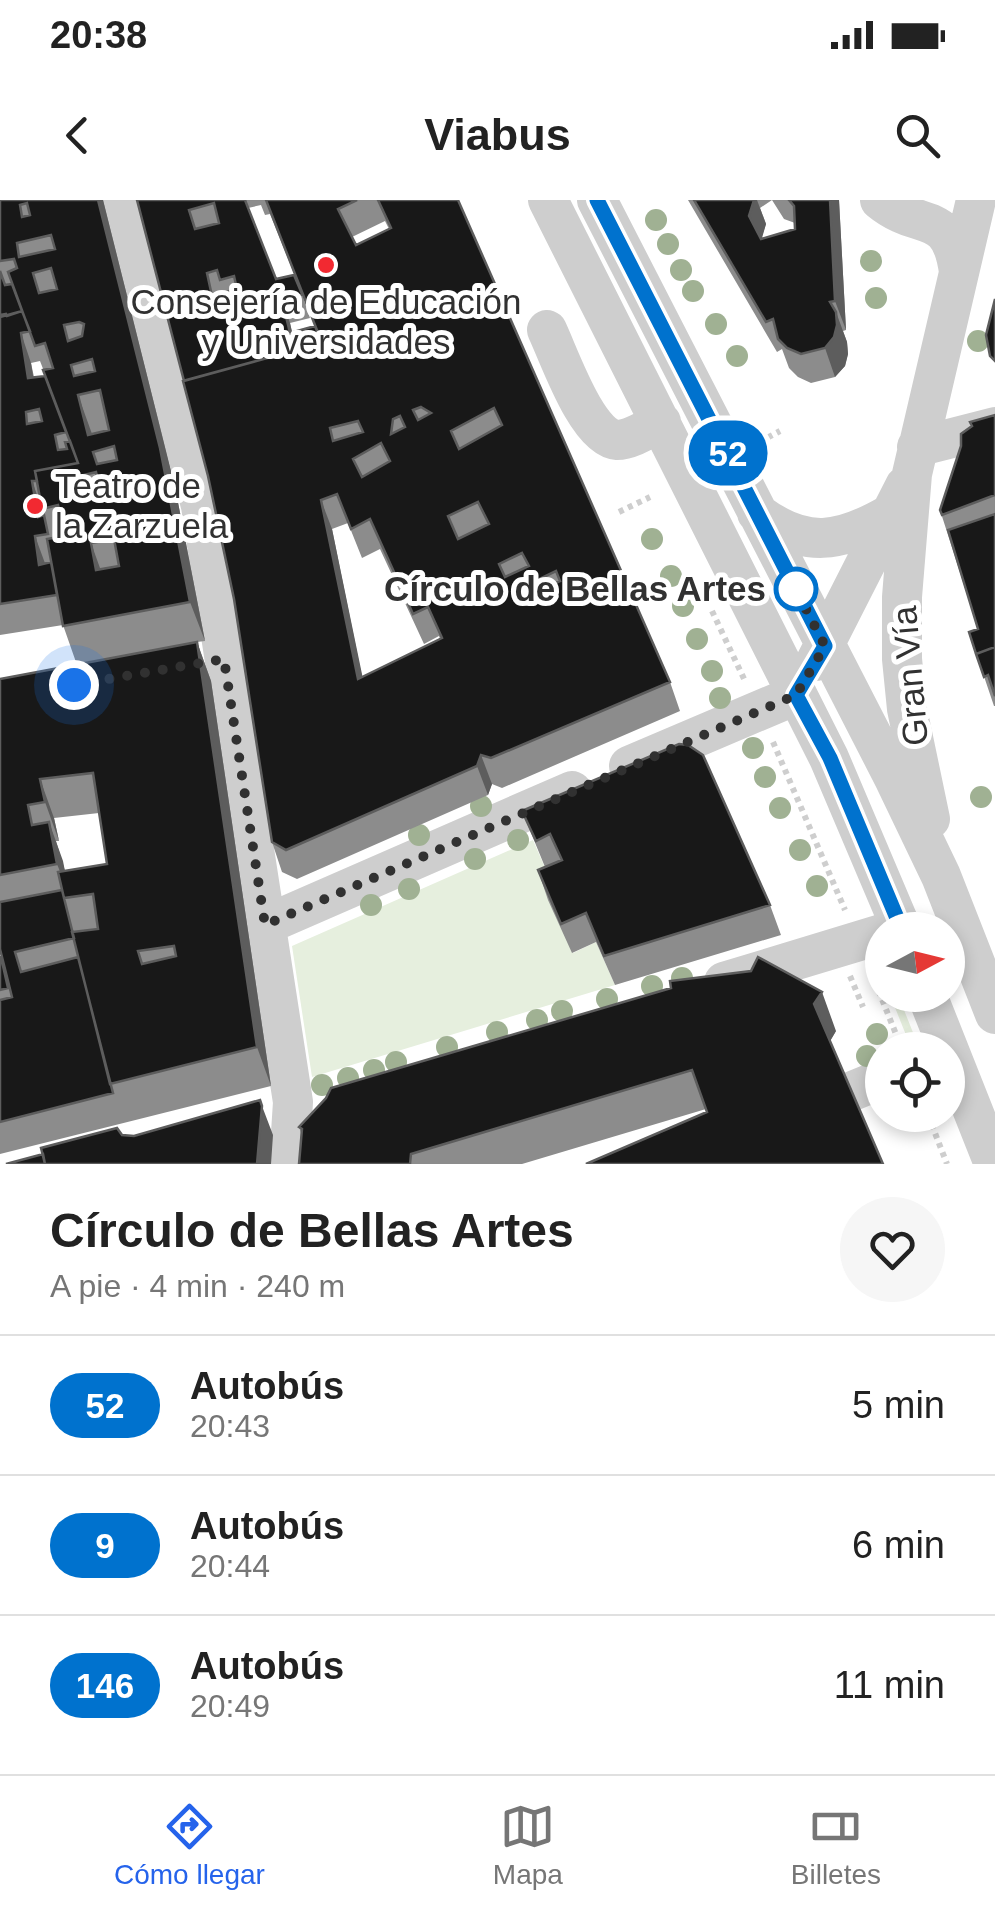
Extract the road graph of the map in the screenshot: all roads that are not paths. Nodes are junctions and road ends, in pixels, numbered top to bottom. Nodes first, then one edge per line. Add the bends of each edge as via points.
1 (121, 200) edge
2 (548, 200) edge
3 (596, 200) edge
4 (880, 200) edge
5 (976, 200) edge
6 (959, 272) junction
7 (547, 330) dead end
8 (661, 422) junction
9 (995, 427) edge
10 (914, 460) junction
11 (757, 513) junction
12 (890, 514) junction
13 (825, 646) junction
14 (796, 695) junction
15 (942, 876) junction
16 (876, 912) edge
17 (265, 925) junction
18 (865, 940) edge
19 (697, 990) edge
20 (995, 1014) edge
21 (995, 1031) edge
22 (965, 1044) edge
23 (965, 1093) edge
24 (338, 1098) edge
25 (274, 1107) junction
26 (289, 1164) edge
27 (994, 1164) edge

1 - 17 street via 201,506 205,662
2 - 8 street
3 - 11 street
4 - 6 street via 939,226 956,250
5 - 6 street, Gran Vía
6 - 10 street, Gran Vía
7 - 8 street via 601,433 627,438
8 - 14 street
9 - 10 street
10 - 12 street, Gran Vía
10 - 15 street, Gran Vía via 902,659
11 - 12 street via 779,529 825,538 864,529
11 - 13 street
12 - 13 street, Gran Vía
13 - 14 street, Gran Vía
13 - 15 street
14 - 16 street via 830,758
14 - 17 street
15 - 20 street
17 - 25 street
18 - 19 street
21 - 22 street
23 - 27 street
24 - 25 street
25 - 26 street

